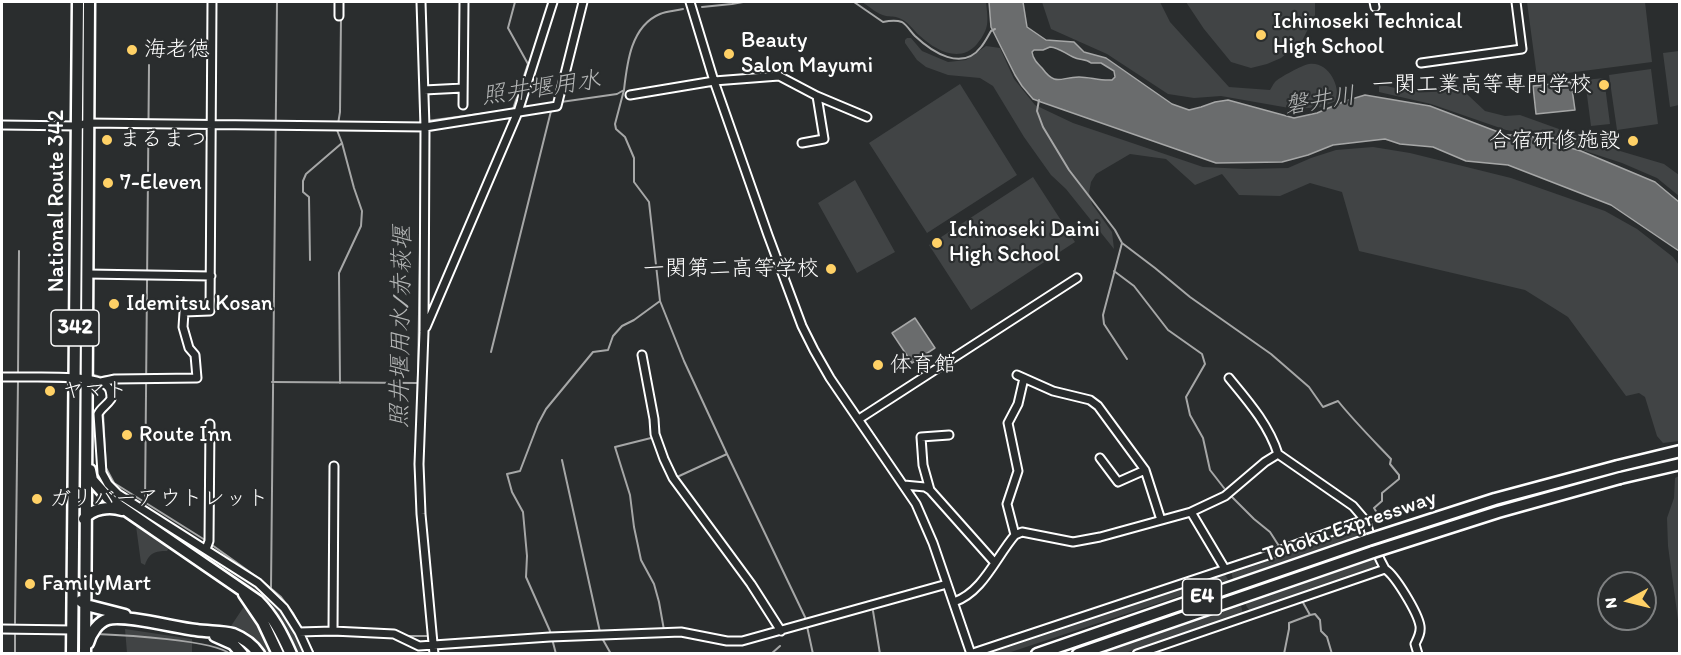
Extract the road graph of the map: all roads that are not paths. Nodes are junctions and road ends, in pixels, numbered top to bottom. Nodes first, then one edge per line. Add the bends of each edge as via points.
1 (78, 2) edge
2 (89, 2) edge
3 (212, 2) edge
4 (339, 2) edge
5 (421, 2) edge
6 (464, 2) edge
7 (553, 2) edge
8 (583, 2) edge
9 (690, 2) edge
10 (1516, 2) edge
11 (339, 16) dead end
12 (1421, 63) dead end
13 (714, 81) junction
14 (463, 88) junction
15 (424, 90) junction
16 (630, 95) dead end
17 (817, 96) junction
18 (463, 105) dead end
19 (518, 112) junction
20 (867, 117) dead end
21 (88, 123) junction
22 (2, 125) edge
23 (212, 125) junction
24 (76, 126) junction
25 (426, 127) junction
26 (802, 143) dead end
27 (87, 274) junction
28 (211, 276) junction
29 (1077, 278) dead end
30 (424, 332) junction
31 (642, 356) dead end
32 (2, 377) edge
33 (81, 378) junction
34 (1229, 378) dead end
35 (101, 382) junction
36 (86, 411) junction
37 (859, 418) junction
38 (210, 424) dead end
39 (949, 435) dead end
40 (1680, 452) edge
41 (1278, 454) junction
42 (1100, 458) dead end
43 (1680, 464) edge
44 (334, 466) dead end
45 (1145, 470) junction
46 (904, 485) junction
47 (930, 490) junction
48 (128, 512) junction
49 (1191, 512) junction
50 (86, 516) junction
51 (1161, 520) junction
52 (1369, 525) junction
53 (1015, 535) junction
54 (206, 549) junction
55 (995, 562) junction
56 (1226, 569) junction
57 (1385, 569) junction
58 (74, 577) junction
59 (947, 584) junction
60 (241, 589) junction
61 (73, 595) junction
62 (954, 602) junction
63 (86, 604) junction
64 (140, 620) junction
65 (2, 629) edge
66 (72, 630) junction
67 (199, 631) junction
68 (333, 631) junction
69 (781, 631) junction
70 (299, 632) junction
71 (434, 650) edge
72 (970, 653) edge
73 (72, 654) edge
74 (86, 654) edge
75 (242, 654) edge
76 (259, 654) edge
77 (278, 654) edge
78 (291, 654) edge
79 (309, 654) edge
80 (1037, 654) edge
81 (1078, 654) edge
82 (1137, 654) edge
83 (1418, 654) edge

1 - 24 highway, National Route 342 / 342
2 - 21 highway, National Route 342 / 342
3 - 23 street
4 - 11 street
5 - 15 street
6 - 14 street
7 - 19 street
8 - 19 street via 557,106
9 - 13 street
10 - 12 street via 1522,49
13 - 16 street
13 - 17 street via 779,76
13 - 37 street via 802,326 830,378
14 - 15 street
14 - 18 street
15 - 25 street
17 - 20 street
17 - 26 street via 824,139
19 - 25 street
19 - 30 street
21 - 23 street
21 - 24 street
21 - 27 highway, National Route 342 / 342
22 - 24 street
23 - 25 street
23 - 28 street
24 - 33 highway, National Route 342 / 342
25 - 30 street
27 - 28 street
27 - 33 highway, National Route 342 / 342
28 - 35 street via 210,310 184,312 183,327 195,355 197,378
29 - 37 street
30 - 71 street via 419,474
31 - 69 street via 656,434 673,478
32 - 33 street
33 - 35 street
33 - 36 highway, National Route 342 / 342
33 - 58 highway, National Route 342 / 342
34 - 41 street via 1254,408
35 - 54 street via 111,393 111,399 98,414 102,473 108,484
36 - 48 highway via 92,480
36 - 50 highway, National Route 342 / 342
37 - 46 street
38 - 54 street
39 - 47 street via 921,437
40 - 80 highway, Tohoku Expressway / E4, bridge via 1474,506
41 - 49 street via 1225,496
41 - 52 street via 1353,506
42 - 45 street via 1118,483
43 - 81 highway, Tohoku Expressway / E4, bridge via 1550,496 1373,552
44 - 68 street
45 - 51 street
45 - 53 street via 1098,405 1020,377 1018,404 1008,423 1018,471 1007,504
46 - 47 street
46 - 59 street via 927,526
47 - 55 street
48 - 50 highway via 110,508
48 - 60 highway
49 - 51 street
49 - 56 street
50 - 58 highway via 78,533
50 - 63 highway, National Route 342 / 342
51 - 53 street via 1074,542 1022,532
52 - 56 street
52 - 57 street
53 - 55 street
54 - 70 street via 258,583 284,608
55 - 62 street via 974,590
56 - 72 street
57 - 82 street
57 - 83 street via 1420,624 1415,644
58 - 61 highway, National Route 342 / 342
59 - 62 street
59 - 69 street
60 - 77 highway
60 - 78 highway via 268,611
61 - 63 highway
61 - 66 highway, National Route 342 / 342
62 - 72 street
63 - 64 highway
63 - 74 highway, National Route 342 / 342
64 - 67 highway
64 - 74 highway via 105,620 91,634
65 - 66 street
66 - 73 highway, National Route 342 / 342
67 - 75 highway via 226,640
67 - 76 highway via 236,635
68 - 70 street
68 - 71 street via 394,634
69 - 71 street via 742,641 681,632 550,637
70 - 79 street

